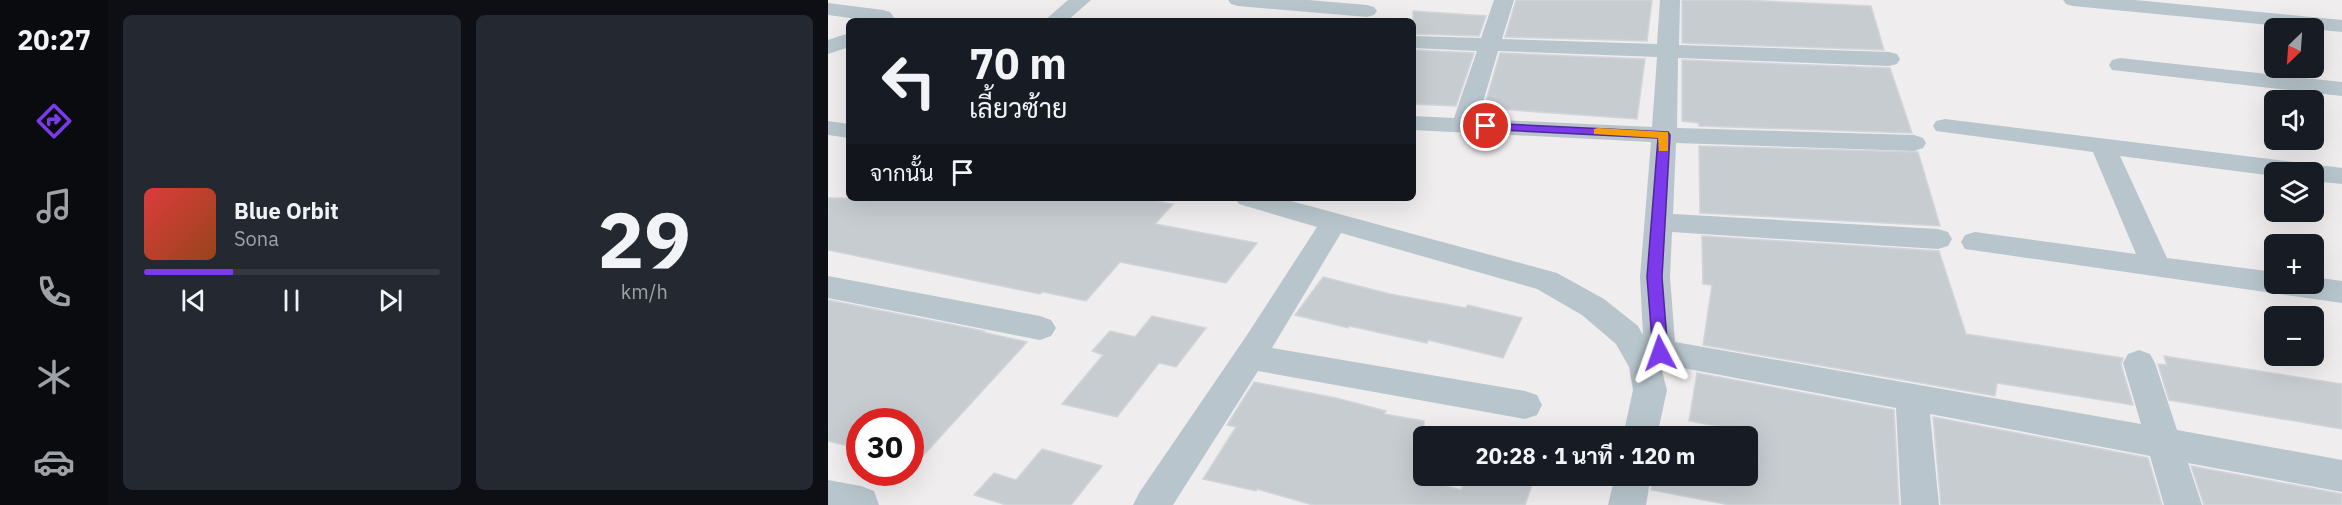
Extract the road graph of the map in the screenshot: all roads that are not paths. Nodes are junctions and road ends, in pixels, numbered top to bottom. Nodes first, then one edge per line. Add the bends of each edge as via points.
1 (1081, 0) edge
2 (1238, 0) edge
3 (1504, 0) edge
4 (1670, 0) edge
5 (2073, 0) edge
6 (828, 9) edge
7 (1367, 11) dead end
8 (884, 18) edge
9 (1058, 18) edge
10 (2342, 26) edge
11 (846, 40) edge
12 (1416, 42) edge
13 (1490, 44) junction
14 (828, 48) edge
15 (1668, 50) junction
16 (1889, 59) dead end
17 (2120, 65) dead end
18 (2342, 89) edge
19 (1416, 123) edge
20 (1464, 125) junction
21 (1945, 126) dead end
22 (828, 128) edge
23 (846, 131) edge
24 (1664, 135) junction
25 (1914, 143) dead end
26 (2103, 146) junction
27 (2342, 176) edge
28 (1259, 201) edge
29 (1335, 221) junction
30 (1659, 222) junction
31 (1938, 239) dead end
32 (1975, 242) dead end
33 (2156, 266) junction
34 (2264, 282) edge
35 (828, 287) edge
36 (2324, 290) edge
37 (2342, 292) edge
38 (1040, 328) dead end
39 (1650, 353) junction
40 (1250, 357) junction
41 (2139, 363) dead end
42 (1912, 397) junction
43 (1525, 405) dead end
44 (1642, 426) edge
45 (2164, 443) junction
46 (2342, 476) edge
47 (1631, 486) edge
48 (1152, 505) edge
49 (1627, 505) edge
50 (1920, 505) edge
51 (2183, 505) edge

1 - 9 street
2 - 7 street
3 - 13 street
4 - 15 street
5 - 10 street
6 - 8 street
11 - 14 street
12 - 13 street
13 - 15 street
13 - 20 street
15 - 16 street
15 - 24 street
17 - 18 street
19 - 20 street
20 - 24 street
21 - 26 street
22 - 23 street
24 - 25 street
24 - 30 street
26 - 27 street
26 - 33 street
28 - 29 street
29 - 39 street via 1547,281 1593,308
29 - 40 street
30 - 31 street
30 - 39 street
32 - 33 street
33 - 34 street
35 - 38 street
36 - 37 street
39 - 42 street
39 - 44 street via 1645,366 1650,390
40 - 43 street
40 - 48 street
41 - 45 street
42 - 45 street
42 - 50 street
45 - 46 street
45 - 51 street
47 - 49 street

